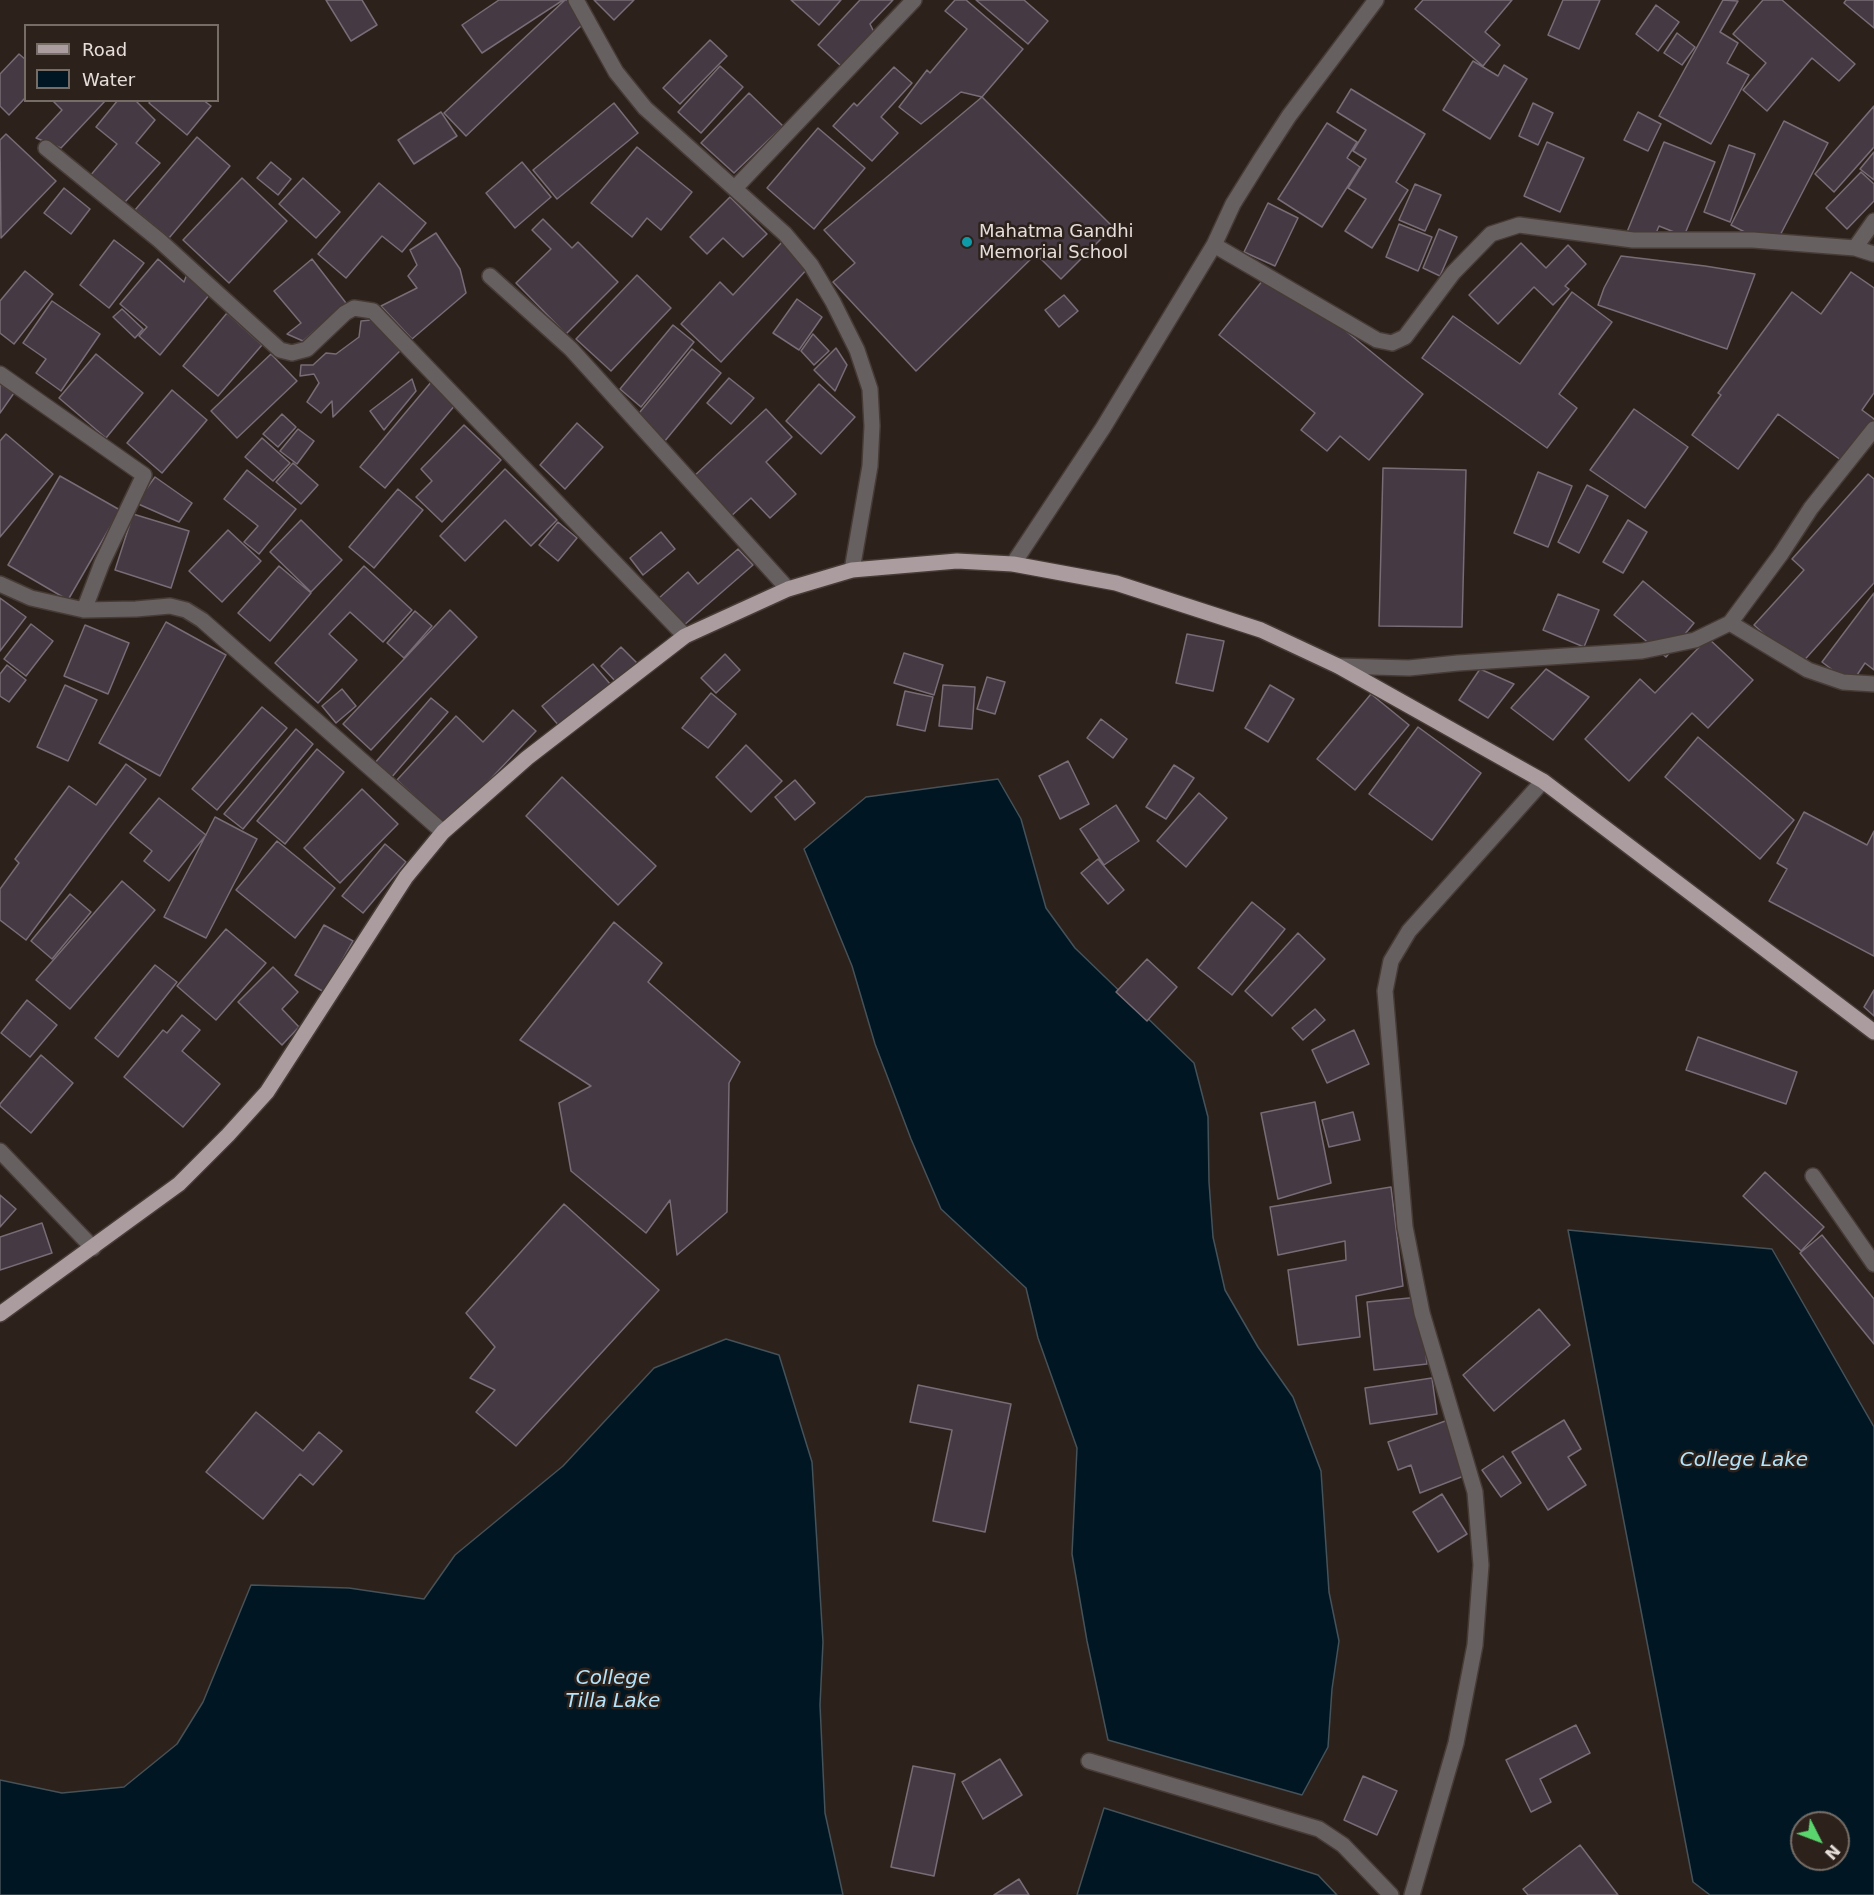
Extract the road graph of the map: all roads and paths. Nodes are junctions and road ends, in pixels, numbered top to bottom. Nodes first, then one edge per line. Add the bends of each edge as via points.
1 (576, 0) edge
2 (914, 0) edge
3 (1376, 0) edge
4 (46, 148) dead end
5 (735, 188) junction
6 (1874, 221) edge
7 (1214, 245) junction
8 (1854, 248) junction
9 (1874, 254) edge
10 (490, 276) dead end
11 (0, 374) edge
12 (1874, 429) edge
13 (1013, 564) junction
14 (852, 570) junction
15 (0, 584) edge
16 (788, 589) junction
17 (84, 609) junction
18 (1730, 623) junction
19 (685, 636) junction
20 (1338, 666) junction
21 (1874, 684) edge
22 (1544, 781) junction
23 (443, 832) junction
24 (1874, 1032) edge
25 (0, 1151) edge
26 (1813, 1176) dead end
27 (93, 1248) junction
28 (1874, 1264) edge
29 (0, 1314) edge
30 (1089, 1761) dead end
31 (1391, 1895) edge
32 (1412, 1895) edge

1 - 5 street via 616,72 645,108
2 - 5 street
3 - 7 street via 1283,125 1233,204
4 - 19 street via 159,240 280,350 292,353 307,349 354,308 373,311
5 - 14 street via 785,234 811,265 857,350 870,389 870,466
6 - 8 street
7 - 8 street via 1377,340 1392,343 1404,337 1453,273 1491,234 1519,225 1632,240 1753,240
7 - 13 street via 1103,428
8 - 9 street
10 - 16 street via 571,349
11 - 17 street via 144,475
12 - 18 street via 1811,508
13 - 14 main road via 957,561
13 - 20 main road via 1116,583 1261,630
14 - 16 main road
15 - 17 street via 31,598
16 - 19 main road
17 - 23 street via 170,606 186,610
18 - 20 street via 1695,640 1642,651 1409,668
18 - 21 street via 1808,670 1843,682
19 - 23 main road via 526,758
20 - 22 main road
22 - 24 main road
22 - 32 street via 1409,931 1391,961 1386,991 1405,1227 1422,1313 1475,1492 1481,1565 1475,1645 1456,1743
23 - 27 main road via 406,877 267,1092 179,1184
25 - 27 street
26 - 28 street
27 - 29 main road
30 - 31 street via 1319,1829 1343,1845

